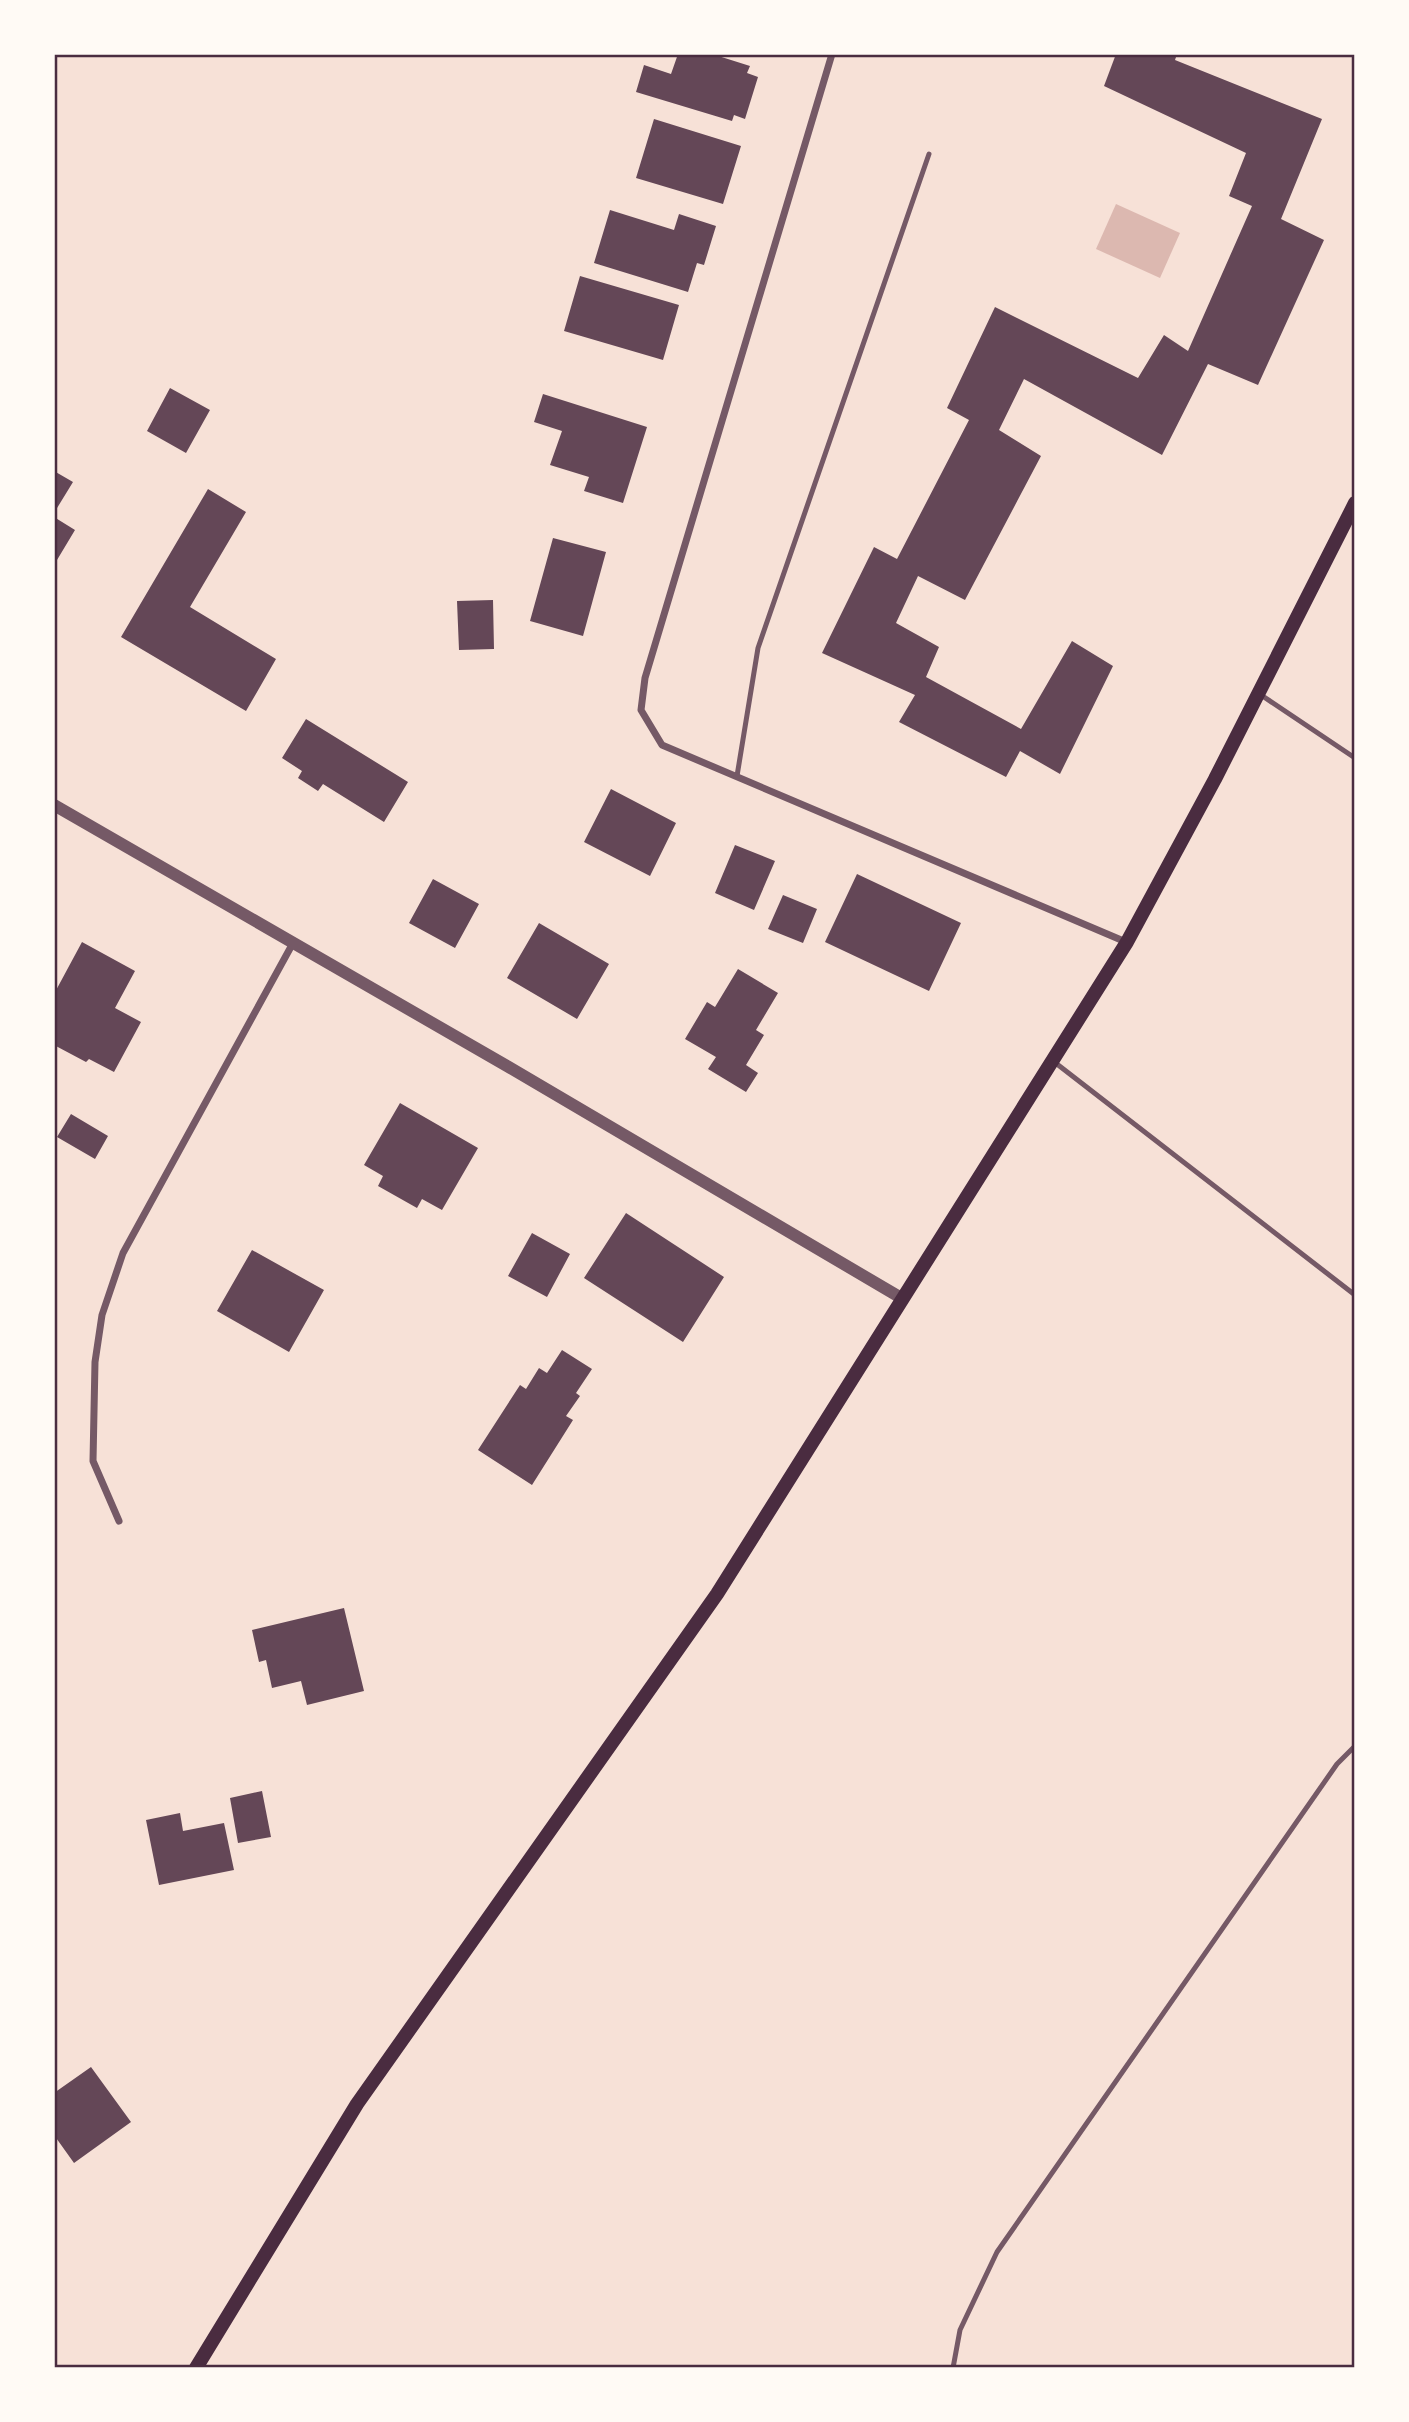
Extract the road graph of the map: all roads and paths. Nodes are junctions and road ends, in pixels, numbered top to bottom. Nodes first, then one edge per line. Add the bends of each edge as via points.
1 (832, 54) edge
2 (929, 154) dead end
3 (1355, 503) edge
4 (1258, 693) junction
5 (1355, 758) edge
6 (737, 776) junction
7 (54, 805) edge
8 (1127, 942) junction
9 (293, 943) junction
10 (1053, 1061) junction
11 (1355, 1295) edge
12 (903, 1299) junction
13 (119, 1521) dead end
14 (1355, 1746) edge
15 (195, 2368) edge
16 (953, 2368) edge

1 - 6 street via 645,678 641,710 662,745
2 - 6 lane via 758,648
3 - 4 main road
4 - 5 lane
4 - 8 main road
6 - 8 street
7 - 9 street
8 - 10 main road
9 - 12 street
9 - 13 street via 123,1253 102,1315 95,1362 93,1461
10 - 11 lane
10 - 12 main road
12 - 15 main road via 717,1594 357,2104
14 - 16 lane via 1337,1764 997,2252 960,2330

